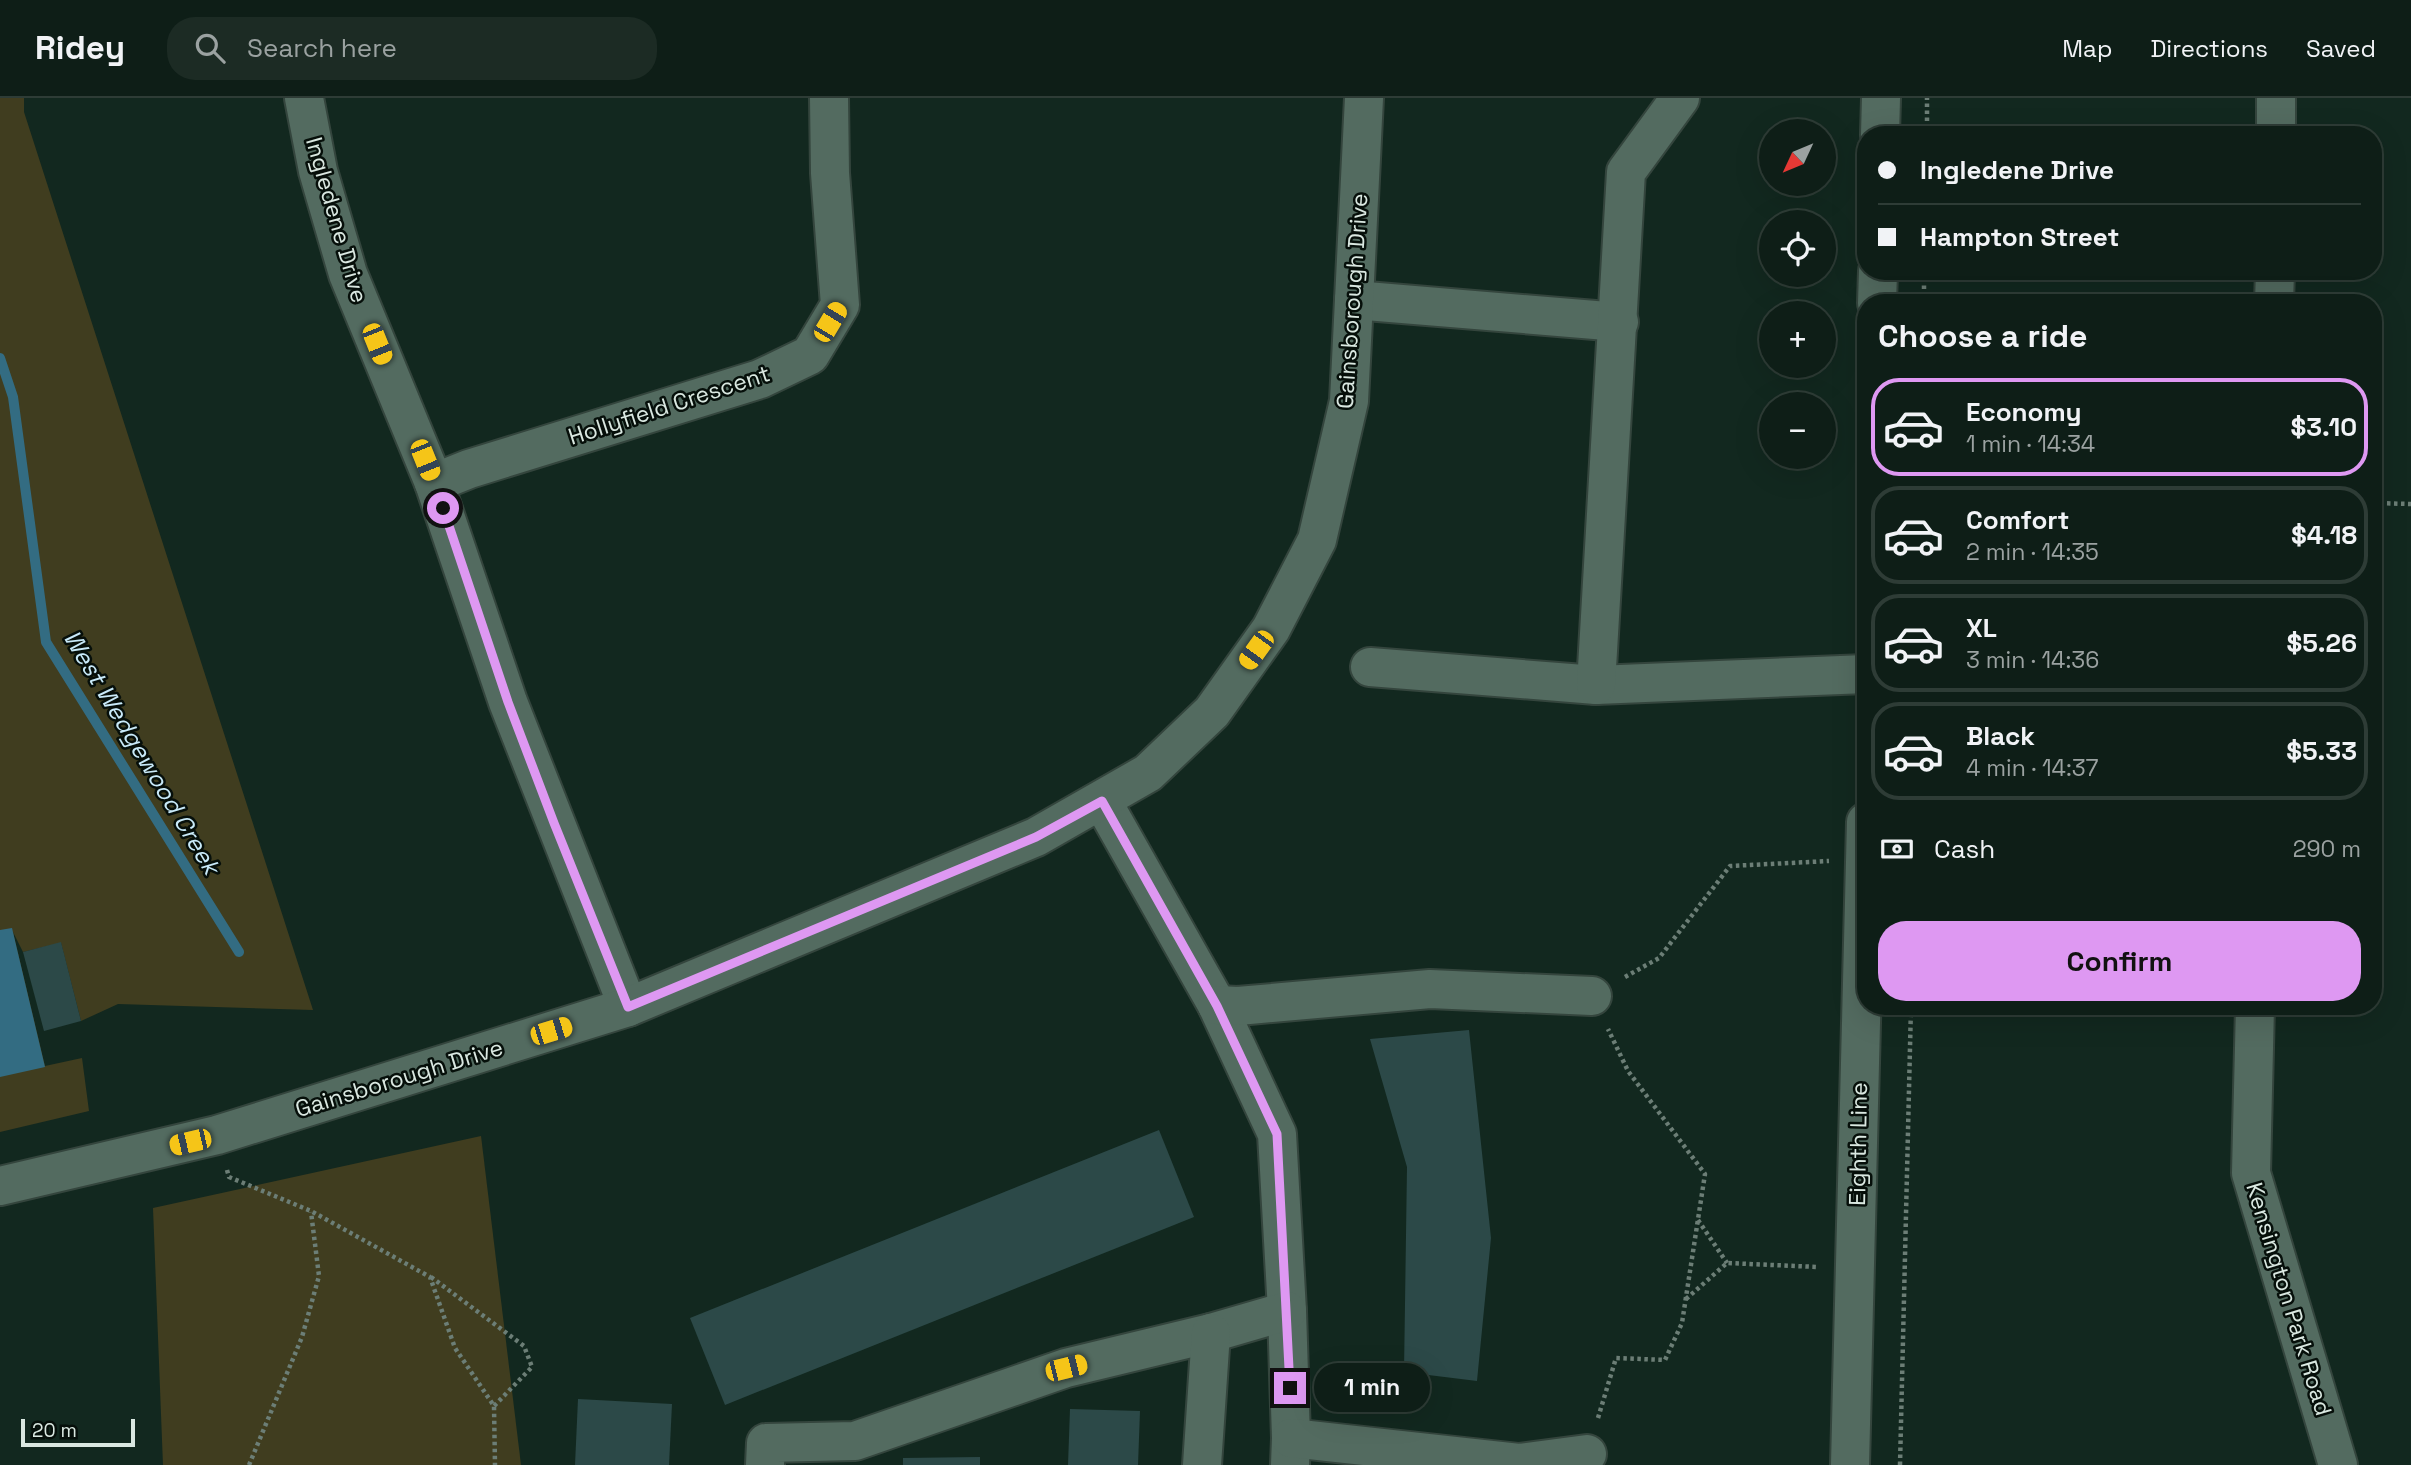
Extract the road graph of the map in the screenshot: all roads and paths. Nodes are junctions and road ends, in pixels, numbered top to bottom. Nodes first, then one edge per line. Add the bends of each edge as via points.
1 (304, 98) edge
2 (829, 98) edge
3 (1364, 98) edge
4 (1680, 98) edge
5 (1881, 98) edge
6 (1927, 98) edge
7 (2276, 98) edge
8 (1880, 126) edge
9 (1927, 126) edge
10 (2276, 126) edge
11 (1354, 300) junction
12 (1619, 322) junction
13 (435, 483) junction
14 (2382, 503) edge
15 (2411, 504) edge
16 (1370, 667) dead end
17 (1857, 674) edge
18 (1596, 685) junction
19 (1102, 801) junction
20 (1857, 859) edge
21 (1592, 996) junction
22 (1217, 1006) junction
23 (628, 1007) junction
24 (1861, 1015) edge
25 (1911, 1015) edge
26 (2255, 1015) edge
27 (217, 1135) junction
28 (0, 1186) edge
29 (311, 1211) junction
30 (1698, 1220) junction
31 (1727, 1263) junction
32 (1855, 1268) junction
33 (430, 1277) junction
34 (1686, 1299) junction
35 (1287, 1311) junction
36 (1211, 1333) junction
37 (494, 1406) junction
38 (1290, 1452) edge
39 (856, 1453) edge
40 (1587, 1454) joint
41 (249, 1465) edge
42 (495, 1465) edge
43 (765, 1465) edge
44 (1202, 1465) edge
45 (1850, 1465) edge
46 (1899, 1465) edge
47 (2338, 1465) edge

1 - 13 street, Ingledene Drive via 318,171 348,274
2 - 13 street, Hollyfield Crescent via 840,305 810,355 760,379
3 - 11 street, Gainsborough Drive
4 - 12 street via 1626,172
5 - 8 street
6 - 9 path
7 - 10 street
11 - 12 street
11 - 19 street, Gainsborough Drive via 1349,401 1317,540 1271,629 1212,712 1148,773
12 - 18 street
13 - 23 street, Ingledene Drive via 508,702
14 - 15 path
16 - 18 street
17 - 18 street
19 - 22 street
19 - 23 street, Gainsborough Drive via 1036,837
20 - 21 path via 1730,866 1659,958
21 - 22 street via 1430,989
21 - 30 path via 1628,1071 1704,1174
22 - 35 street via 1277,1134
23 - 27 street, Gainsborough Drive
24 - 32 street, Eighth Line
25 - 46 path
26 - 47 street, Kensington Park Road via 2251,1173
27 - 28 street, Gainsborough Drive
27 - 29 path via 229,1177
29 - 33 path
29 - 41 path via 319,1276 302,1336
30 - 31 path
30 - 34 path
31 - 32 path
31 - 34 path
32 - 45 street, Eighth Line
33 - 37 path via 455,1348
33 - 37 path via 524,1346 532,1367
34 - 40 path via 1682,1323 1665,1360 1616,1358
35 - 36 street
35 - 38 street
36 - 39 street via 1066,1368
36 - 44 street
37 - 42 path
38 - 40 street via 1519,1463
39 - 43 street via 766,1443

